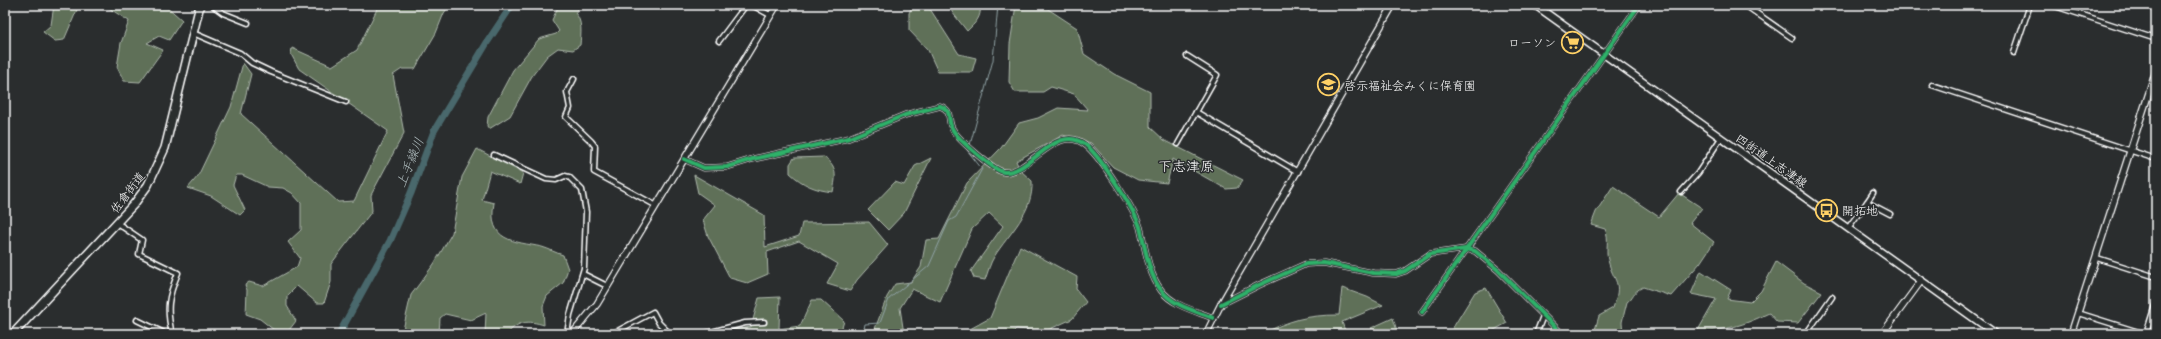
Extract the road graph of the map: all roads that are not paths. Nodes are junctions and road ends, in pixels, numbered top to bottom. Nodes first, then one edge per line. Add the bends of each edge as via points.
1 (200, 5) edge
2 (212, 5) edge
3 (746, 5) edge
4 (752, 5) edge
5 (777, 5) edge
6 (1393, 5) edge
7 (1535, 5) edge
8 (1639, 5) edge
9 (1745, 5) edge
10 (2030, 5) edge
11 (2052, 5) edge
12 (770, 15) junction
13 (248, 23) dead end
14 (193, 33) junction
15 (1792, 38) dead end
16 (2156, 39) edge
17 (719, 40) dead end
18 (2014, 53) dead end
19 (1605, 54) junction
20 (1187, 56) dead end
21 (2156, 71) edge
22 (574, 79) dead end
23 (1932, 85) dead end
24 (346, 102) dead end
25 (1196, 112) junction
26 (1721, 138) junction
27 (1178, 144) dead end
28 (2130, 150) junction
29 (494, 155) dead end
30 (684, 159) junction
31 (2156, 159) edge
32 (1298, 172) junction
33 (1682, 192) dead end
34 (1873, 193) dead end
35 (1867, 202) junction
36 (655, 205) junction
37 (1890, 214) dead end
38 (117, 223) junction
39 (1848, 228) junction
40 (1466, 249) junction
41 (2097, 258) junction
42 (583, 274) junction
43 (2156, 276) edge
44 (1921, 281) junction
45 (607, 286) junction
46 (1832, 297) dead end
47 (2156, 302) edge
48 (1221, 304) junction
49 (1422, 312) dead end
50 (2078, 313) junction
51 (1543, 316) junction
52 (1213, 318) junction
53 (137, 320) dead end
54 (764, 322) dead end
55 (13, 334) edge
56 (166, 334) edge
57 (172, 334) edge
58 (566, 334) edge
59 (572, 334) edge
60 (612, 334) edge
61 (670, 334) edge
62 (704, 334) edge
63 (1206, 334) edge
64 (1536, 334) edge
65 (1562, 334) edge
66 (1806, 334) edge
67 (1882, 334) edge
68 (1996, 334) edge
69 (2072, 334) edge
70 (2145, 334) edge

1 - 14 main road, 佐倉街道
2 - 13 street
3 - 17 street
4 - 12 street
5 - 12 street
6 - 32 street
7 - 19 main road, 四街道上志津線
8 - 19 street
9 - 15 street
10 - 18 street
11 - 16 street
12 - 30 street
14 - 24 street via 240,53 252,63 271,72
14 - 38 main road, 佐倉街道 via 171,128 160,162 140,197
19 - 26 main road, 四街道上志津線
19 - 40 street
20 - 25 street via 1217,75
21 - 28 street
22 - 36 street via 567,92 570,108 566,117 595,146 594,172
23 - 28 street
25 - 27 street
25 - 32 street
26 - 33 street
26 - 39 main road, 四街道上志津線
28 - 31 street
28 - 41 street
29 - 42 street via 541,177 556,180 569,177 582,190 586,202 587,222
30 - 36 street
30 - 52 street via 704,168 727,167 753,158 849,138 906,115 940,106 950,114 952,130 991,166 1000,171 1016,169 1056,142 1078,141 1090,149 1129,203 1136,216 1153,274 1161,290 1175,302
32 - 48 street
34 - 35 street
35 - 37 street
35 - 39 street
36 - 45 street
38 - 55 main road, 佐倉街道
38 - 57 street via 142,240 139,254 178,274 168,304 167,314
39 - 44 main road, 四街道上志津線
40 - 48 street via 1430,254 1396,274 1373,273 1324,263 1306,264
40 - 49 street
40 - 51 street via 1475,251 1498,270
41 - 43 street
41 - 50 street
42 - 45 street
42 - 58 street
44 - 67 street
44 - 68 main road, 四街道上志津線
45 - 59 street via 592,312
46 - 66 street
47 - 70 street
48 - 52 street
50 - 69 street
50 - 70 street
51 - 64 street
51 - 65 street
52 - 63 street
53 - 56 street
54 - 62 street via 745,323
60 - 61 street via 653,312

